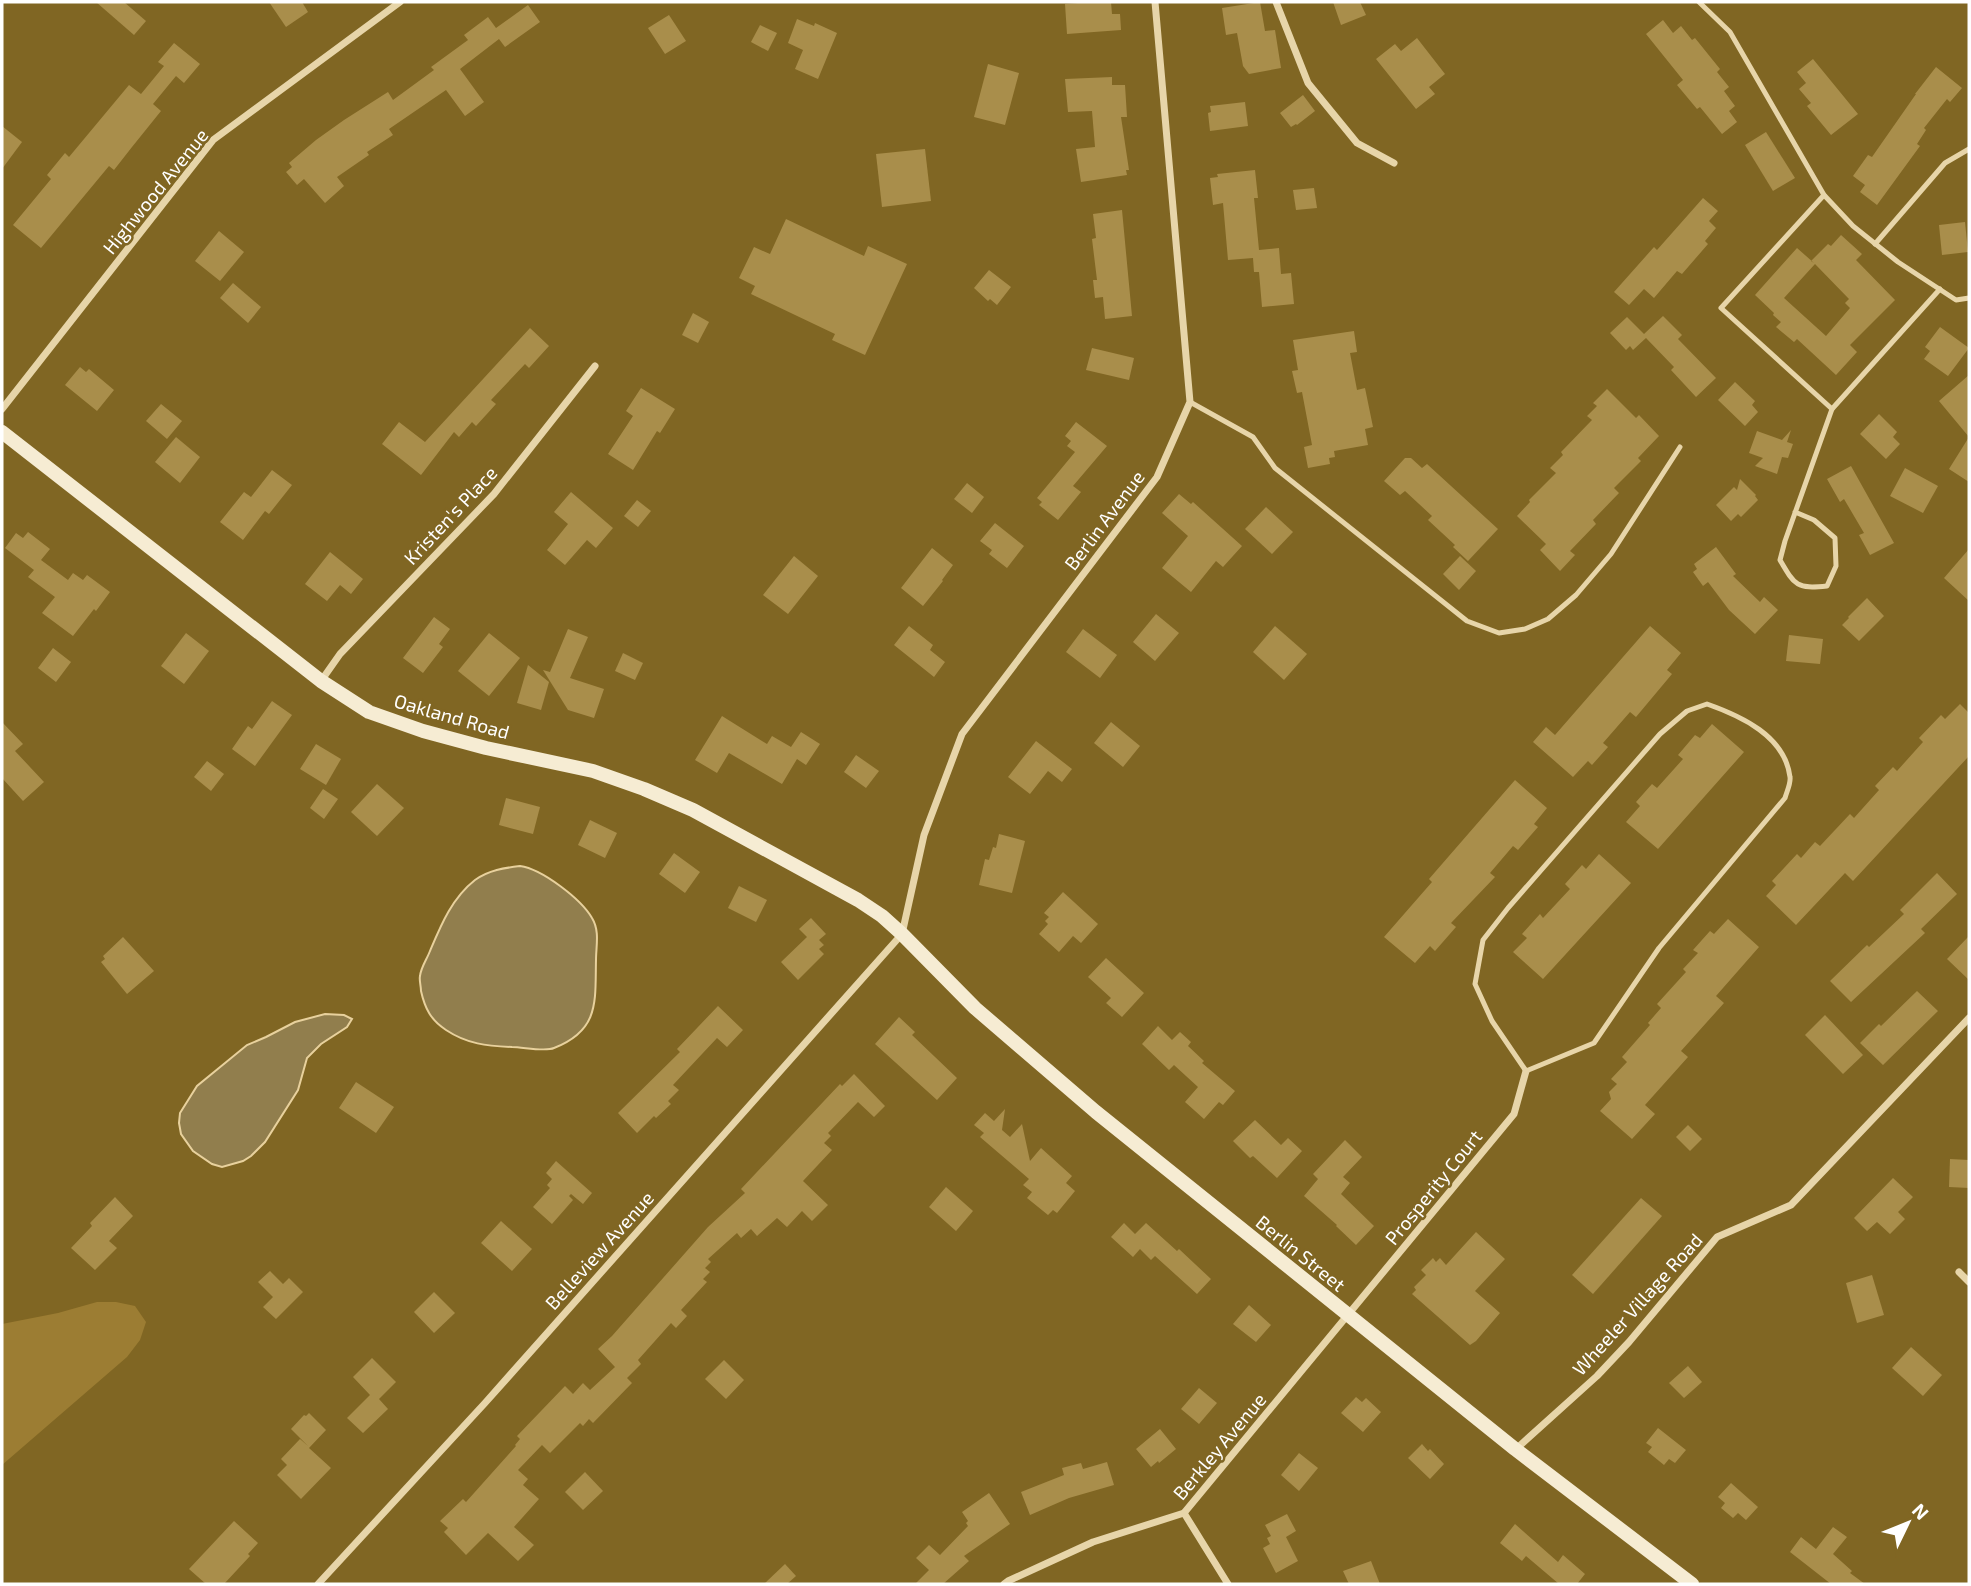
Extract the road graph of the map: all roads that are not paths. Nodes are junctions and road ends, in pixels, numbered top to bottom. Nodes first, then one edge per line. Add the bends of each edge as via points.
1 (400, 2) edge
2 (1155, 2) edge
3 (1276, 2) edge
4 (1699, 2) edge
5 (1969, 149) edge
6 (1394, 163) dead end
7 (1824, 195) junction
8 (1875, 244) junction
9 (1940, 289) junction
10 (1969, 298) edge
11 (596, 366) dead end
12 (1190, 402) junction
13 (2, 409) edge
14 (1832, 409) junction
15 (2, 432) edge
16 (1680, 447) dead end
17 (1796, 512) junction
18 (321, 681) junction
19 (902, 934) junction
20 (1969, 1018) edge
21 (1526, 1071) junction
22 (1959, 1272) dead end
23 (1969, 1282) edge
24 (1349, 1316) junction
25 (1515, 1449) junction
26 (1184, 1513) junction
27 (317, 1584) edge
28 (1004, 1584) edge
29 (1228, 1584) edge
30 (1692, 1584) edge

1 - 13 street, Highwood Avenue via 213,140
2 - 12 street, Berlin Avenue
3 - 6 street via 1308,83 1357,143
4 - 7 lane via 1730,32
5 - 8 lane via 1945,163
7 - 8 lane
7 - 14 lane via 1721,307
8 - 9 lane
9 - 10 lane via 1956,299
9 - 14 lane
11 - 18 street, Kristen's Place via 494,494 340,654
12 - 16 lane via 1253,437 1275,468 1467,621 1499,633 1548,619 1576,596 1611,554
12 - 19 street, Berlin Avenue via 1157,477 962,734 924,835
14 - 17 lane
15 - 18 main road, Oakland Road
17 - 17 lane via 1780,560 1791,579 1805,589 1827,586 1836,566 1835,538
18 - 19 main road, Oakland Road via 369,712 423,732 593,771 693,810 858,900
19 - 24 main road, Berlin Street via 1024,1052
19 - 27 street, Belleview Avenue via 485,1403
20 - 25 street, Wheeler Village Road via 1791,1205 1717,1237 1629,1342
21 - 21 lane via 1492,1021 1475,984 1483,940 1660,734 1687,711 1707,704 1757,727 1783,754 1791,779 1785,798 1659,948 1594,1042
21 - 24 street, Prosperity Court via 1514,1114
22 - 23 street
24 - 25 main road, Berlin Street
24 - 26 street, Berkley Avenue
25 - 30 main road, Berlin Street
26 - 28 street, Berkley Avenue via 1093,1542
26 - 29 street

